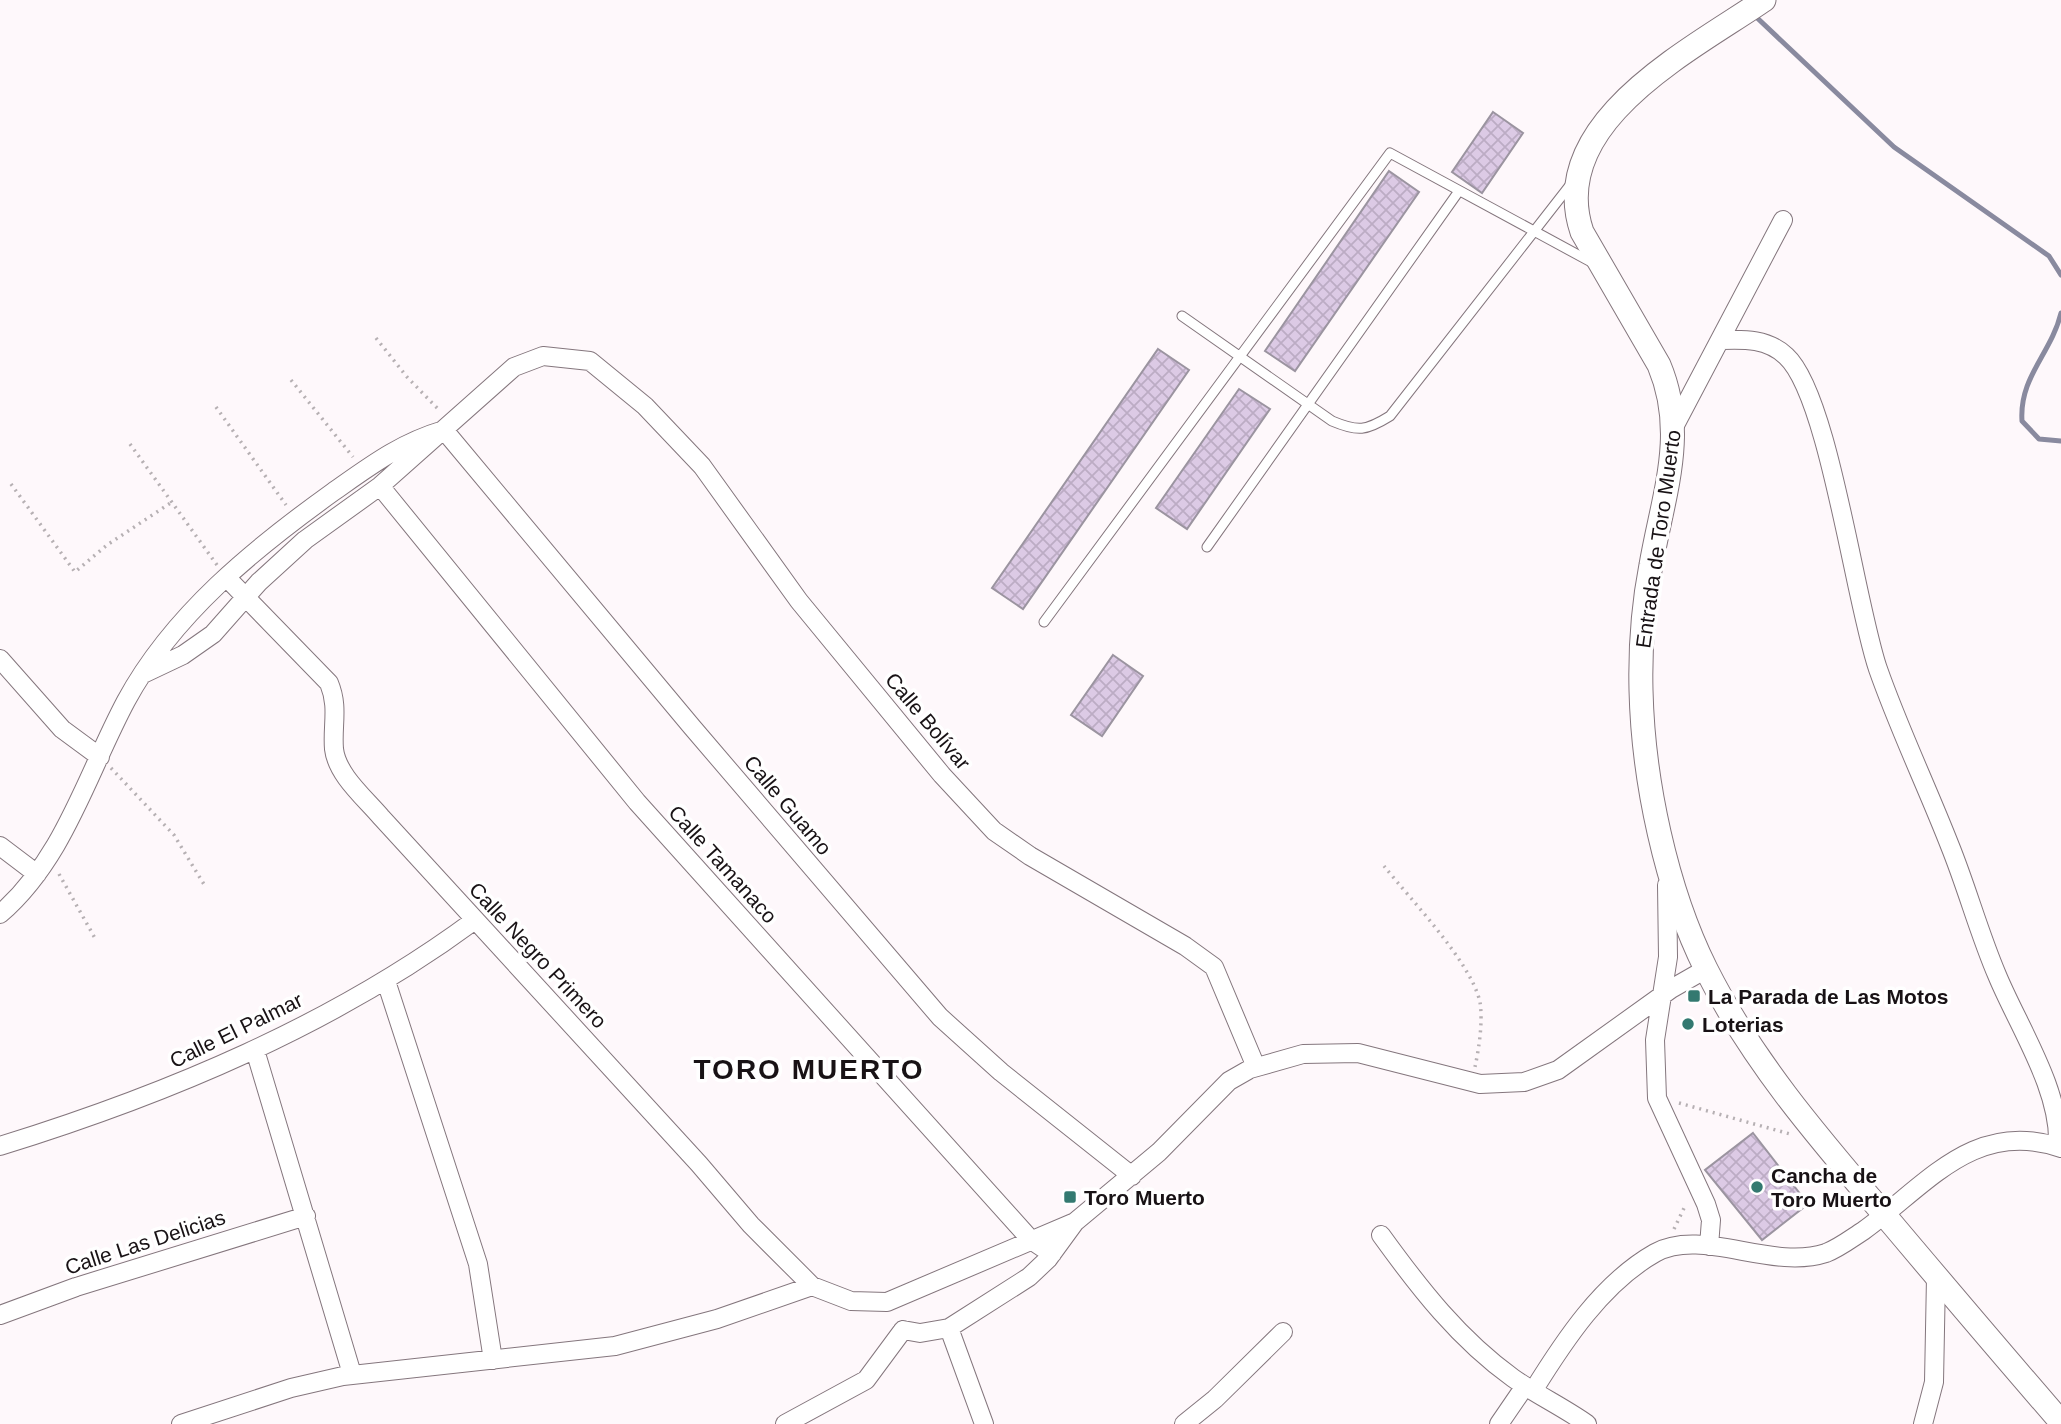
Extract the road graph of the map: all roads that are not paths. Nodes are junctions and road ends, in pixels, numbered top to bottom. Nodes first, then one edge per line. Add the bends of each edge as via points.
1 (1764, 0) edge
2 (1577, 177) junction
3 (1459, 191) junction
4 (1783, 220) dead end
5 (1533, 231) junction
6 (1604, 269) junction
7 (1182, 316) dead end
8 (1721, 340) junction
9 (1240, 357) junction
10 (1307, 404) junction
11 (1675, 425) junction
12 (447, 426) junction
13 (380, 486) junction
14 (335, 491) junction
15 (350, 508) junction
16 (1208, 547) dead end
17 (227, 578) junction
18 (247, 597) junction
19 (1044, 622) dead end
20 (0, 659) edge
21 (145, 674) junction
22 (100, 757) junction
23 (1661, 831) junction
24 (0, 846) edge
25 (37, 874) junction
26 (0, 914) edge
27 (475, 920) junction
28 (1706, 969) junction
29 (386, 981) junction
30 (1660, 997) junction
31 (255, 1051) junction
32 (1256, 1067) junction
33 (0, 1146) edge
34 (2059, 1147) edge
35 (1132, 1176) junction
36 (1885, 1215) junction
37 (306, 1216) junction
38 (1075, 1222) junction
39 (1381, 1235) dead end
40 (1031, 1240) junction
41 (1709, 1246) junction
42 (1052, 1254) junction
43 (1937, 1277) junction
44 (812, 1286) junction
45 (887, 1302) junction
46 (0, 1315) edge
47 (949, 1328) junction
48 (903, 1330) junction
49 (1283, 1332) dead end
50 (493, 1360) junction
51 (352, 1374) junction
52 (1529, 1388) junction
53 (2061, 1422) edge
54 (181, 1424) edge
55 (785, 1424) edge
56 (984, 1424) edge
57 (1184, 1424) edge
58 (1499, 1424) edge
59 (1587, 1424) edge
60 (1923, 1424) edge

1 - 2 street, Entrada de Toro Muerto via 1653,77 1611,114 1592,140
2 - 5 lane
2 - 6 street, Entrada de Toro Muerto via 1577,219
3 - 5 lane
3 - 9 lane via 1390,153
3 - 10 lane
4 - 8 street
5 - 6 lane
5 - 10 lane via 1390,416 1371,428 1352,429
6 - 11 street, Entrada de Toro Muerto via 1659,365
7 - 9 lane
8 - 11 street
8 - 34 street via 1756,340 1770,345 1787,356 1807,391 1832,475 1870,647 1951,846 1997,975 2055,1095 2061,1119
9 - 10 lane
9 - 19 lane
10 - 16 lane
11 - 23 street, Entrada de Toro Muerto via 1645,600 1641,650 1646,753
12 - 13 street
12 - 14 street via 391,450
12 - 32 street, Calle Bolívar via 486,389 527,360 559,355 590,361 645,406 702,466 799,601 994,831 1214,967
12 - 35 street, Calle Guamo via 700,738 940,1017
13 - 15 street
13 - 40 street, Calle Tamanaco via 638,802
14 - 15 street
14 - 17 street via 295,518
15 - 18 street via 305,540
17 - 18 street, Calle Negro Primero
17 - 21 street via 179,625
18 - 21 street via 213,634
18 - 27 street, Calle Negro Primero via 329,683 336,705 334,749 342,771
20 - 22 street via 62,729
21 - 22 street via 127,699
22 - 25 street via 64,832
23 - 28 street, Entrada de Toro Muerto via 1675,889
23 - 30 street via 1669,927
24 - 25 street
25 - 26 street
27 - 29 street, Calle El Palmar
27 - 44 street, Calle Negro Primero via 751,1225
28 - 30 street
28 - 36 street, Entrada de Toro Muerto via 1781,1090
29 - 31 street, Calle El Palmar
29 - 50 street via 475,1254
30 - 32 street via 1541,1078 1502,1084 1472,1082 1358,1053 1303,1054
30 - 41 street via 1657,1098 1711,1220
31 - 33 street, Calle El Palmar via 206,1074
31 - 37 street
32 - 35 street via 1214,1095
34 - 36 street via 2012,1140 1968,1151
35 - 38 street
36 - 41 street via 1828,1252 1813,1255 1771,1256
36 - 43 street, Entrada de Toro Muerto
37 - 46 street, Calle Las Delicias
37 - 51 street
38 - 40 street
38 - 42 street
39 - 52 street via 1445,1319
40 - 42 street, Calle Tamanaco
40 - 45 street
41 - 52 street via 1672,1245 1634,1268 1587,1313
42 - 47 street via 1029,1277
43 - 53 street, Entrada de Toro Muerto
43 - 60 street via 1934,1381
44 - 45 street, Calle Negro Primero via 851,1301
44 - 50 street via 717,1319 615,1346
45 - 48 street
47 - 48 street via 920,1334
47 - 56 street
48 - 55 street via 866,1380
49 - 57 street
50 - 51 street
51 - 54 street via 291,1388
52 - 58 street
52 - 59 street

